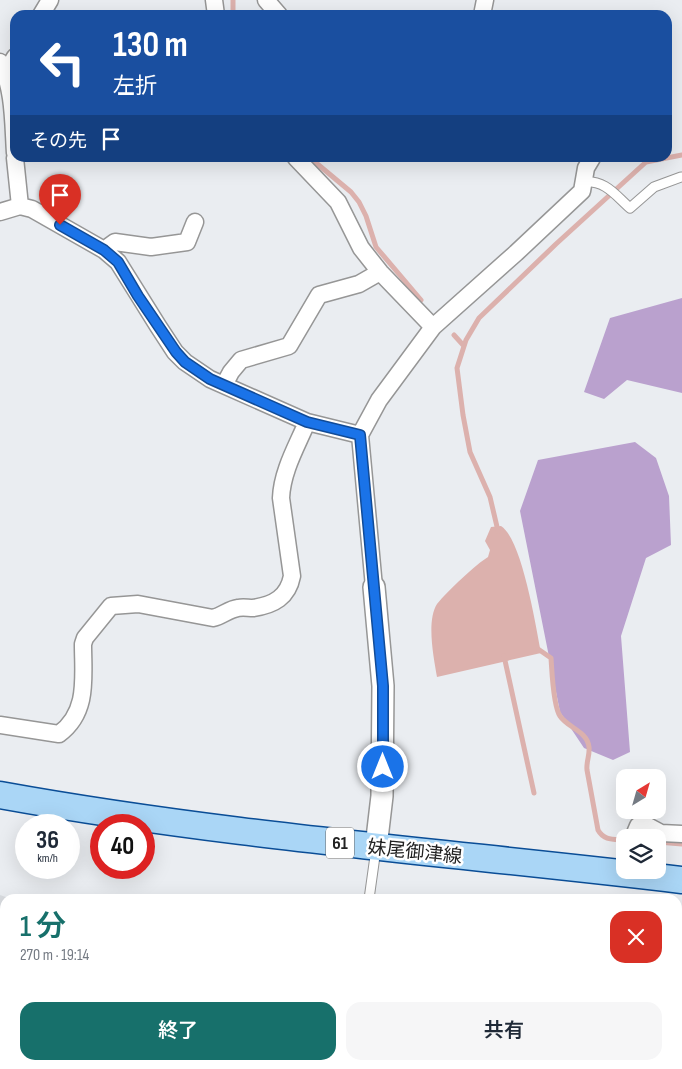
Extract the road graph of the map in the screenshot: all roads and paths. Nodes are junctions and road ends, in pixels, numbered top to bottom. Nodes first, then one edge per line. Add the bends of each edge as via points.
1 (266, 0) edge
2 (275, 10) edge
3 (3, 67) edge
4 (10, 98) edge
5 (15, 162) edge
6 (300, 162) edge
7 (590, 162) edge
8 (681, 178) edge
9 (584, 182) junction
10 (20, 206) junction
11 (0, 212) edge
12 (195, 222) dead end
13 (104, 250) junction
14 (380, 272) junction
15 (433, 327) junction
16 (224, 385) junction
17 (307, 422) junction
18 (360, 435) junction
19 (374, 587) joint
20 (0, 725) edge
21 (0, 795) edge
22 (637, 829) edge
23 (654, 829) edge
24 (666, 833) edge
25 (682, 834) edge
26 (376, 848) junction
27 (616, 871) edge
28 (666, 878) edge
29 (682, 880) edge
30 (370, 894) edge

1 - 2 street
3 - 4 street
5 - 10 street
6 - 14 street via 338,202 361,248
7 - 9 street
8 - 9 lane via 654,187 630,208 604,185
9 - 15 street via 582,191
10 - 11 street
10 - 13 street via 32,209
12 - 13 street via 187,242 150,247 115,242
13 - 16 street via 118,262 176,352 196,371
14 - 15 street
14 - 16 street via 359,284 319,295 288,346 241,360
15 - 18 street via 379,400
16 - 17 street
17 - 18 street
17 - 20 street via 282,487 292,576 280,599 267,605 236,608 213,618 138,604 111,606 85,638 82,695 77,714 69,727 59,734
18 - 19 street
19 - 26 street via 383,686 382,796
21 - 26 main road, 妹尾御津線 / 61 via 102,812
22 - 23 street via 638,826
24 - 25 street
26 - 27 main road, 妹尾御津線 / 61
26 - 30 lane
28 - 29 main road, 妹尾御津線 / 61

